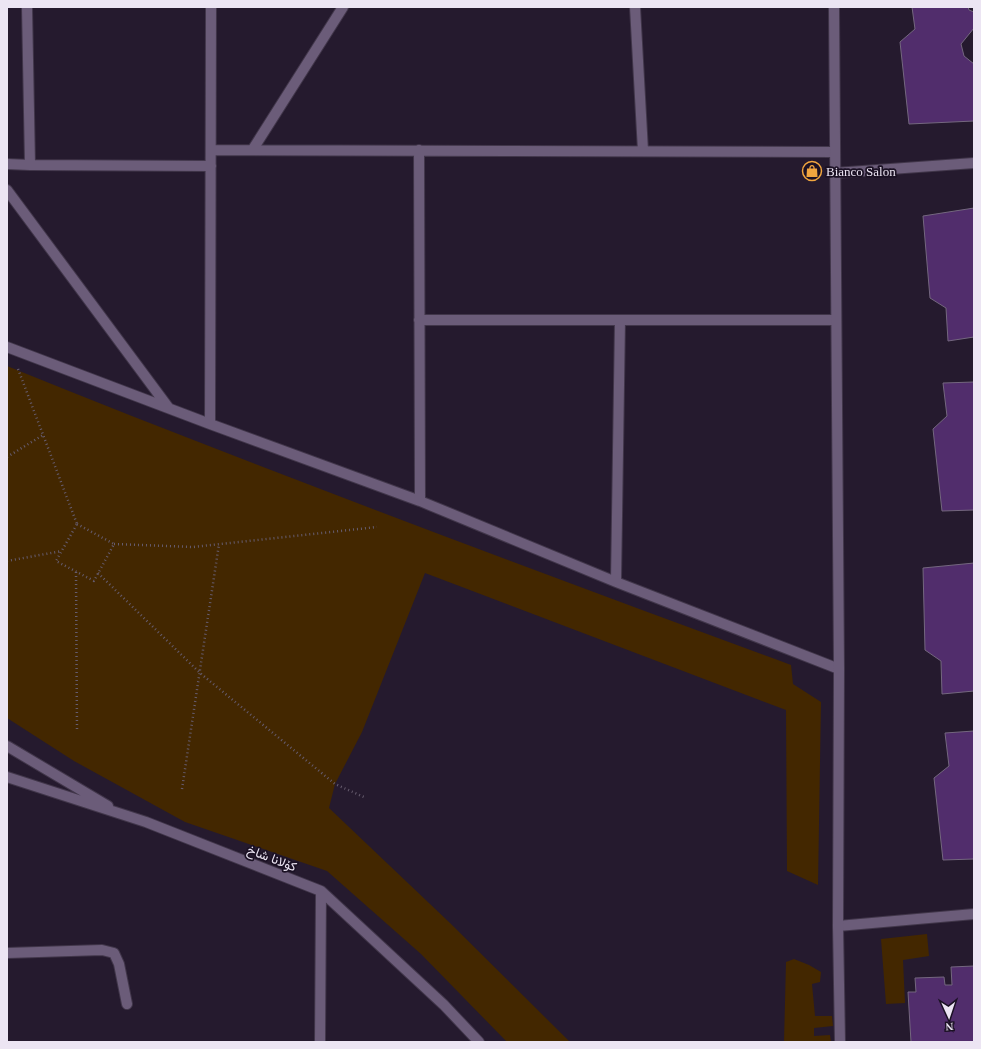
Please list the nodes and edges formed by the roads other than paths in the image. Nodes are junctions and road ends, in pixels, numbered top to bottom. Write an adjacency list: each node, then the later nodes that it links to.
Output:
1 (27, 7): 13 (street)
2 (211, 7): 7 (street)
3 (344, 7): 6 (street)
4 (635, 7): 9 (street)
5 (834, 7): 10 (street)
6 (253, 149): 7 (street); 8 (street)
7 (211, 150): 14 (street)
8 (419, 150): 9 (street); 17 (street)
9 (643, 151): 10 (street)
10 (835, 152): 15 (street)
11 (974, 163): 15 (street)
12 (7, 164): 13 (street)
13 (30, 165): 14 (street)
14 (211, 166): 22 (street)
15 (835, 173): 19 (street)
16 (7, 190): 21 (street)
17 (419, 320): 18 (street); 23 (street)
18 (620, 320): 19 (street); 24 (street)
19 (836, 320): 25 (street)
20 (8, 347): 21 (street)
21 (168, 407): 22 (street)
22 (210, 424): 23 (street)
23 (420, 501): 24 (street)
24 (616, 582): 25 (street)
25 (839, 669): 31 (street)
26 (7, 746): 28 (street)
27 (7, 777): 28 (street, کۆلانا شاخ)
28 (123, 815): 29 (street, کۆلانا شاخ)
29 (321, 891): 34 (street); 35 (street, کۆلانا شاخ)
30 (974, 914): 31 (street)
31 (838, 926): 36 (street)
32 (7, 953): 33 (street)
33 (126, 1004)
34 (320, 1042)
35 (479, 1042)
36 (840, 1042)

